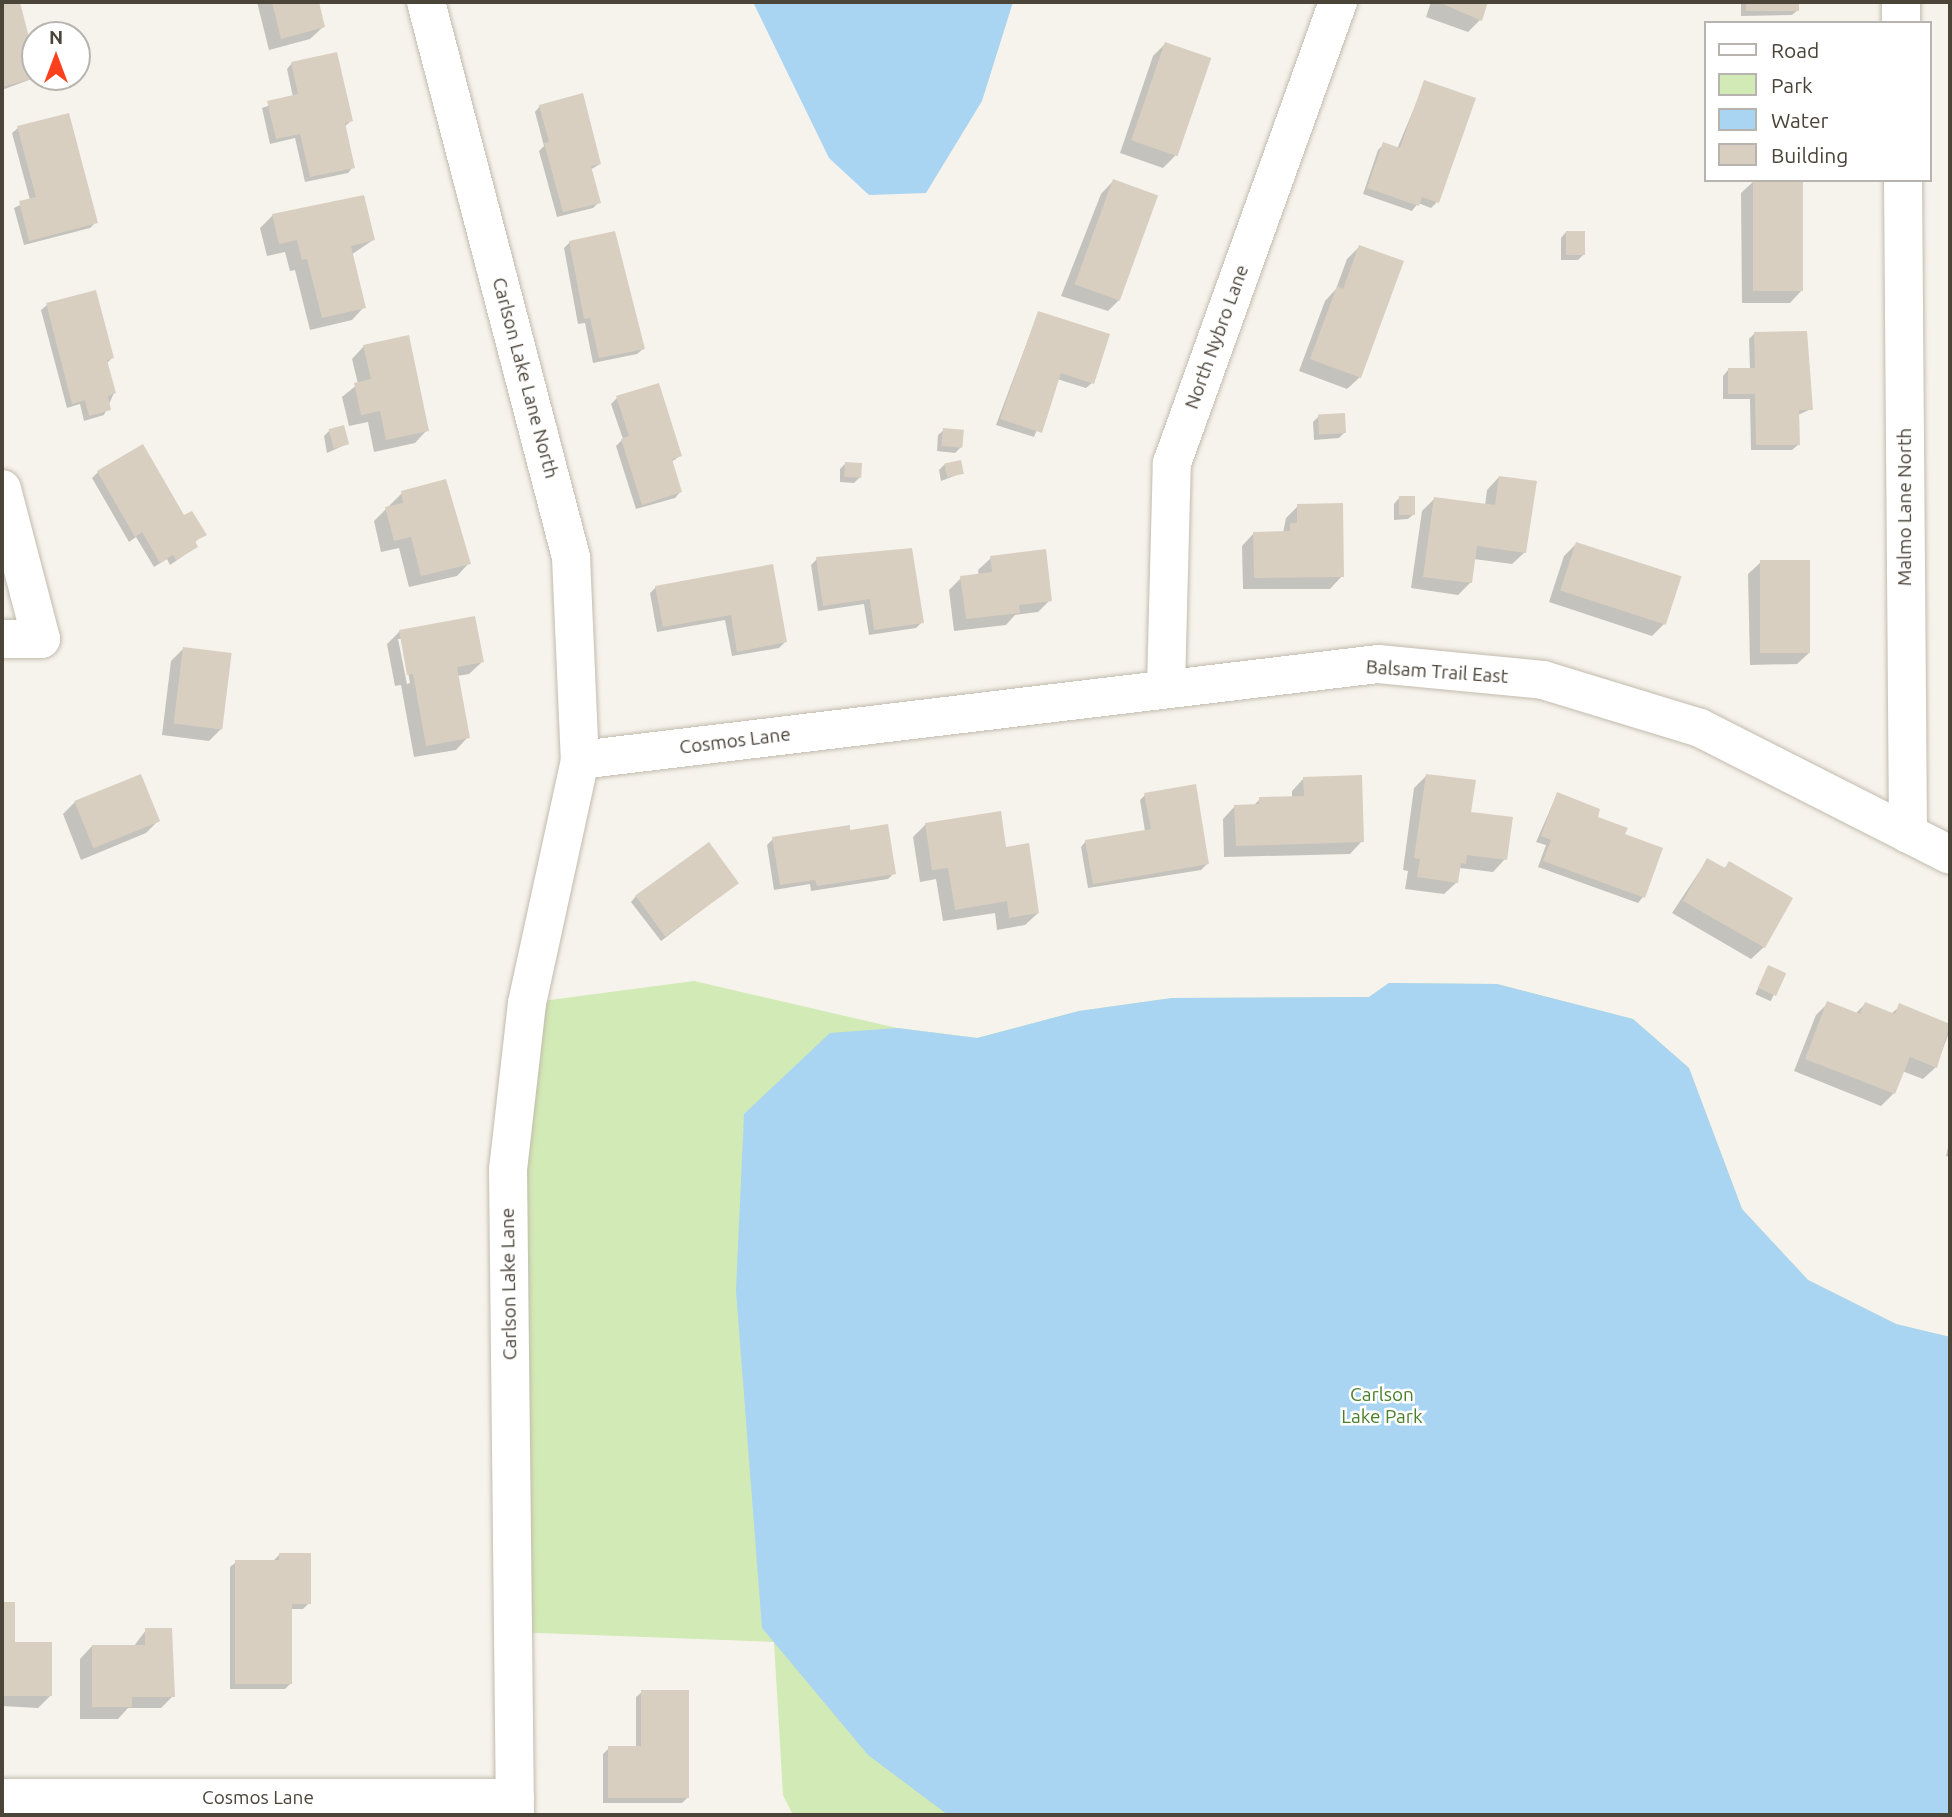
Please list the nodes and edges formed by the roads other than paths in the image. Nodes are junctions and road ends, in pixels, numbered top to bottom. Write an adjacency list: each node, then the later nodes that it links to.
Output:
1 (426, 2): 10 (street, Carlson Lake Lane North)
2 (1338, 2): 8 (street, North Nybro Lane)
3 (1901, 2): 4 (street)
4 (1901, 21)
5 (1903, 182): 11 (street, Malmo Lane North)
6 (2, 489): 7 (street)
7 (2, 639)
8 (1166, 686): 9 (street, Balsam Trail East); 11 (street, Balsam Trail East)
9 (889, 721): 10 (street, Cosmos Lane)
10 (580, 760): 14 (street, Carlson Lake Lane)
11 (1908, 834): 12 (street, Balsam Trail East)
12 (1950, 855)
13 (2, 1798): 14 (street, Cosmos Lane)
14 (515, 1807)

